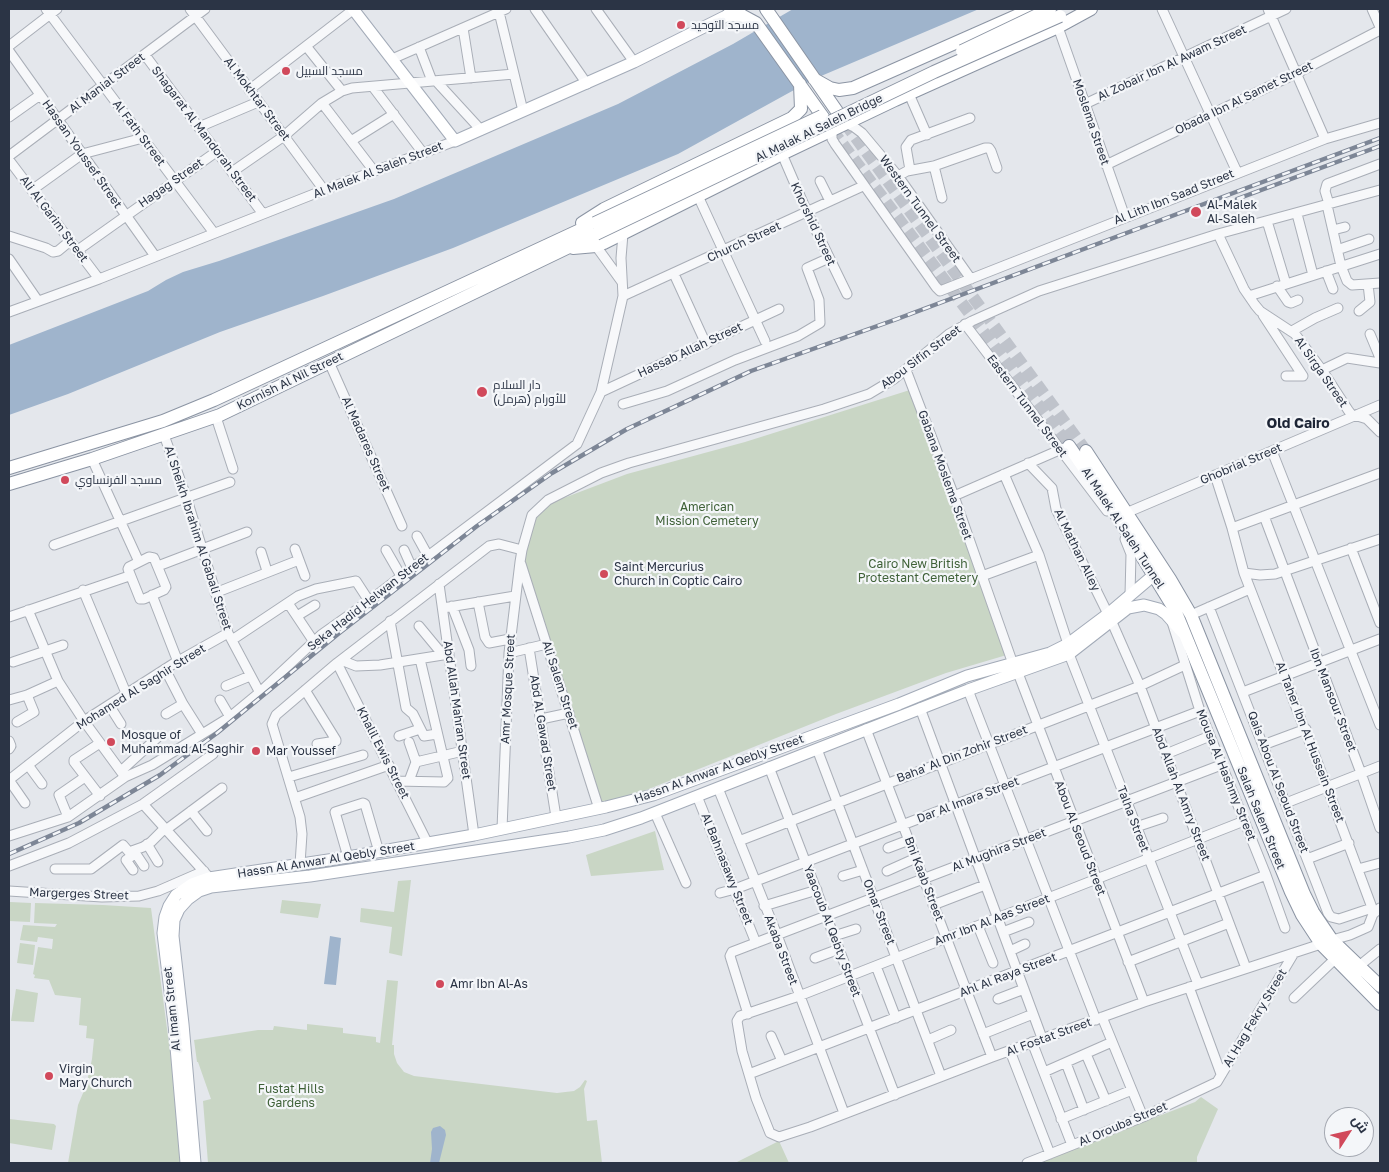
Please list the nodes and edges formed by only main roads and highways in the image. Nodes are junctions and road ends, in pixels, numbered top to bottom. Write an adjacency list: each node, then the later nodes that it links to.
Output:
1 (354, 9): 7 (main road, Al Malek Al Saleh Street)
2 (740, 9): 7 (main road, Al Malek Al Saleh Street)
3 (1032, 9): 9 (highway)
4 (1050, 9): 17 (highway, Al Malak Al Saleh Bridge, bridge)
5 (1078, 9): 17 (highway, Al Malak Al Saleh Bridge, bridge)
6 (1092, 9): 12 (highway)
7 (728, 15): 8 (highway)
8 (763, 15): 10 (highway); 11 (highway)
9 (882, 76): 11 (highway); 12 (highway)
10 (800, 84): 14 (highway); 15 (highway)
11 (829, 90): 13 (highway)
12 (895, 100): 13 (highway)
13 (845, 124): 15 (highway)
14 (770, 129): 16 (highway); 17 (highway)
15 (832, 130): 16 (highway)
16 (782, 154): 17 (highway)
17 (558, 246): 20 (highway, Kornish Al Nil Street); 21 (highway, Kornish Al Nil Street)
18 (1065, 448): 22 (highway, Al Malek Al Saleh Tunnel)
19 (1086, 451): 22 (highway, Al Malek Al Saleh Tunnel)
20 (9, 468)
21 (9, 484)
22 (1120, 518): 23 (highway, Al Malek Al Saleh Tunnel)
23 (1158, 571): 24 (highway, Al Malek Al Saleh Tunnel); 25 (main road, Hassn Al Anwar Al Qebly Street)
24 (1181, 613): 25 (main road, Hassn Al Anwar Al Qebly Street); 32 (highway, Salah Salem Street); 32 (highway, Salah Salem Street)
25 (1110, 617): 26 (main road, Hassn Al Anwar Al Qebly Street)
26 (1015, 668): 27 (main road, Hassn Al Anwar Al Qebly Street); 28 (main road, Hassn Al Anwar Al Qebly Street)
27 (594, 810): 28 (main road); 29 (main road, Hassn Al Anwar Al Qebly Street)
28 (594, 832): 30 (main road, Hassn Al Anwar Al Qebly Street)
29 (400, 849): 30 (main road); 31 (main road, Hassn Al Anwar Al Qebly Street)
30 (402, 862): 31 (main road, Hassn Al Anwar Al Qebly Street)
31 (208, 878): 35 (main road, Al Imam Street); 36 (main road, Al Imam Street)
32 (1327, 942): 33 (highway, Salah Salem Street); 34 (highway, Salah Salem Street)
33 (1380, 986)
34 (1380, 1004)
35 (186, 1163)
36 (195, 1163)

